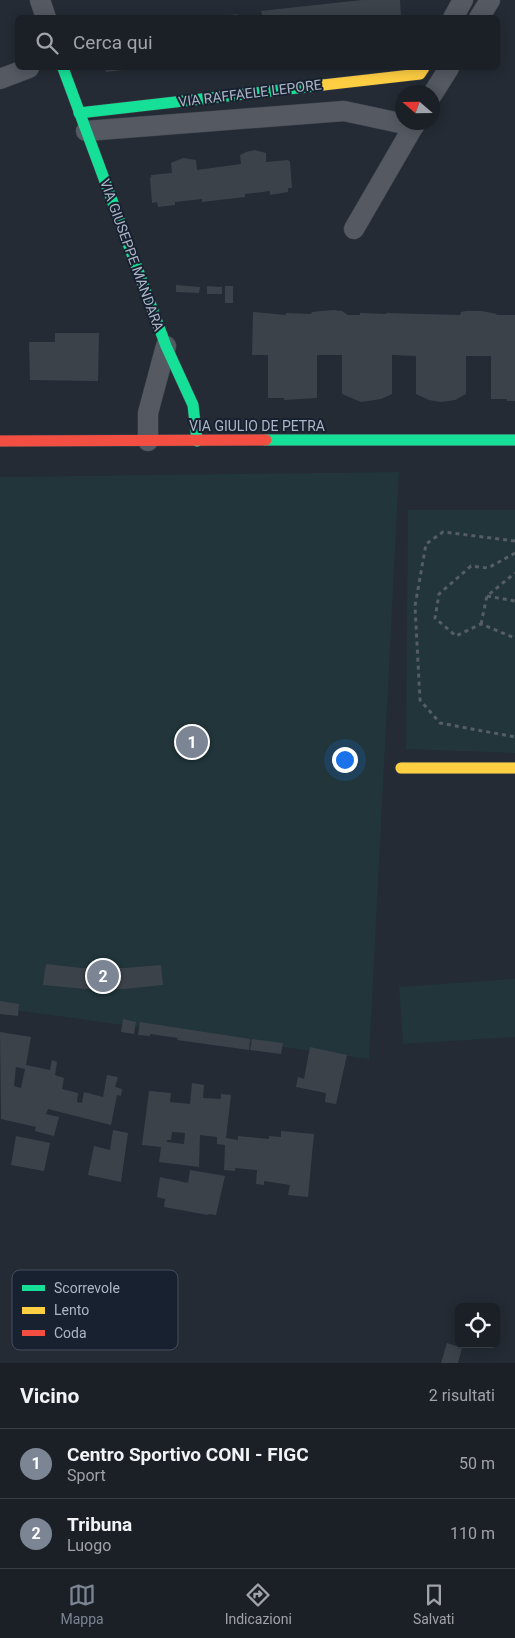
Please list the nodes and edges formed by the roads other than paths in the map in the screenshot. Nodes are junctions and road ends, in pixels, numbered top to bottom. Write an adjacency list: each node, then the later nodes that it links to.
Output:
1 (40, 0): 4 (street)
2 (463, 0): 5 (street)
3 (490, 0): 6 (street)
4 (45, 15)
5 (455, 15)
6 (481, 15)
7 (24, 70): 11 (street)
8 (64, 70): 14 (street, VIA GIUSEPPE MANDARA)
9 (448, 70): 12 (street)
10 (422, 71): 14 (street, VIA RAFFAELE LEPORE)
11 (0, 79)
12 (438, 85)
13 (395, 120): 14 (street, VIA RAFFAELE LEPORE)
14 (82, 122): 17 (street, VIA GIUSEPPE MANDARA)
15 (412, 130): 16 (street)
16 (354, 229)
17 (166, 346): 20 (street); 21 (street, VIA GIUSEPPE MANDARA)
18 (515, 440): 21 (street, VIA GIULIO DE PETRA)
19 (0, 441): 20 (street, VIA GIULIO DE PETRA)
20 (148, 441): 21 (street, VIA GIULIO DE PETRA)
21 (197, 441)
22 (401, 768): 23 (street)
23 (515, 768)

